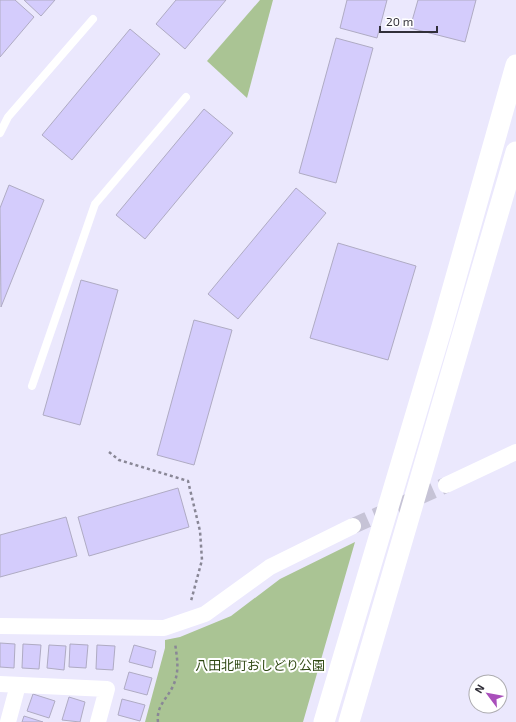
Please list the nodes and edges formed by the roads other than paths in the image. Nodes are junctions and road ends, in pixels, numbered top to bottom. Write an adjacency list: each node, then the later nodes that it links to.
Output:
1 (93, 19): 4 (lane)
2 (516, 65): 15 (street)
3 (186, 97): 6 (lane)
4 (0, 134)
5 (516, 152): 16 (street)
6 (32, 386)
7 (516, 452): 8 (street)
8 (446, 485)
9 (353, 526): 10 (street)
10 (0, 626)
11 (0, 684): 12 (street)
12 (18, 685): 13 (street); 14 (street)
13 (8, 722)
14 (98, 722)
15 (324, 722)
16 (349, 722)

